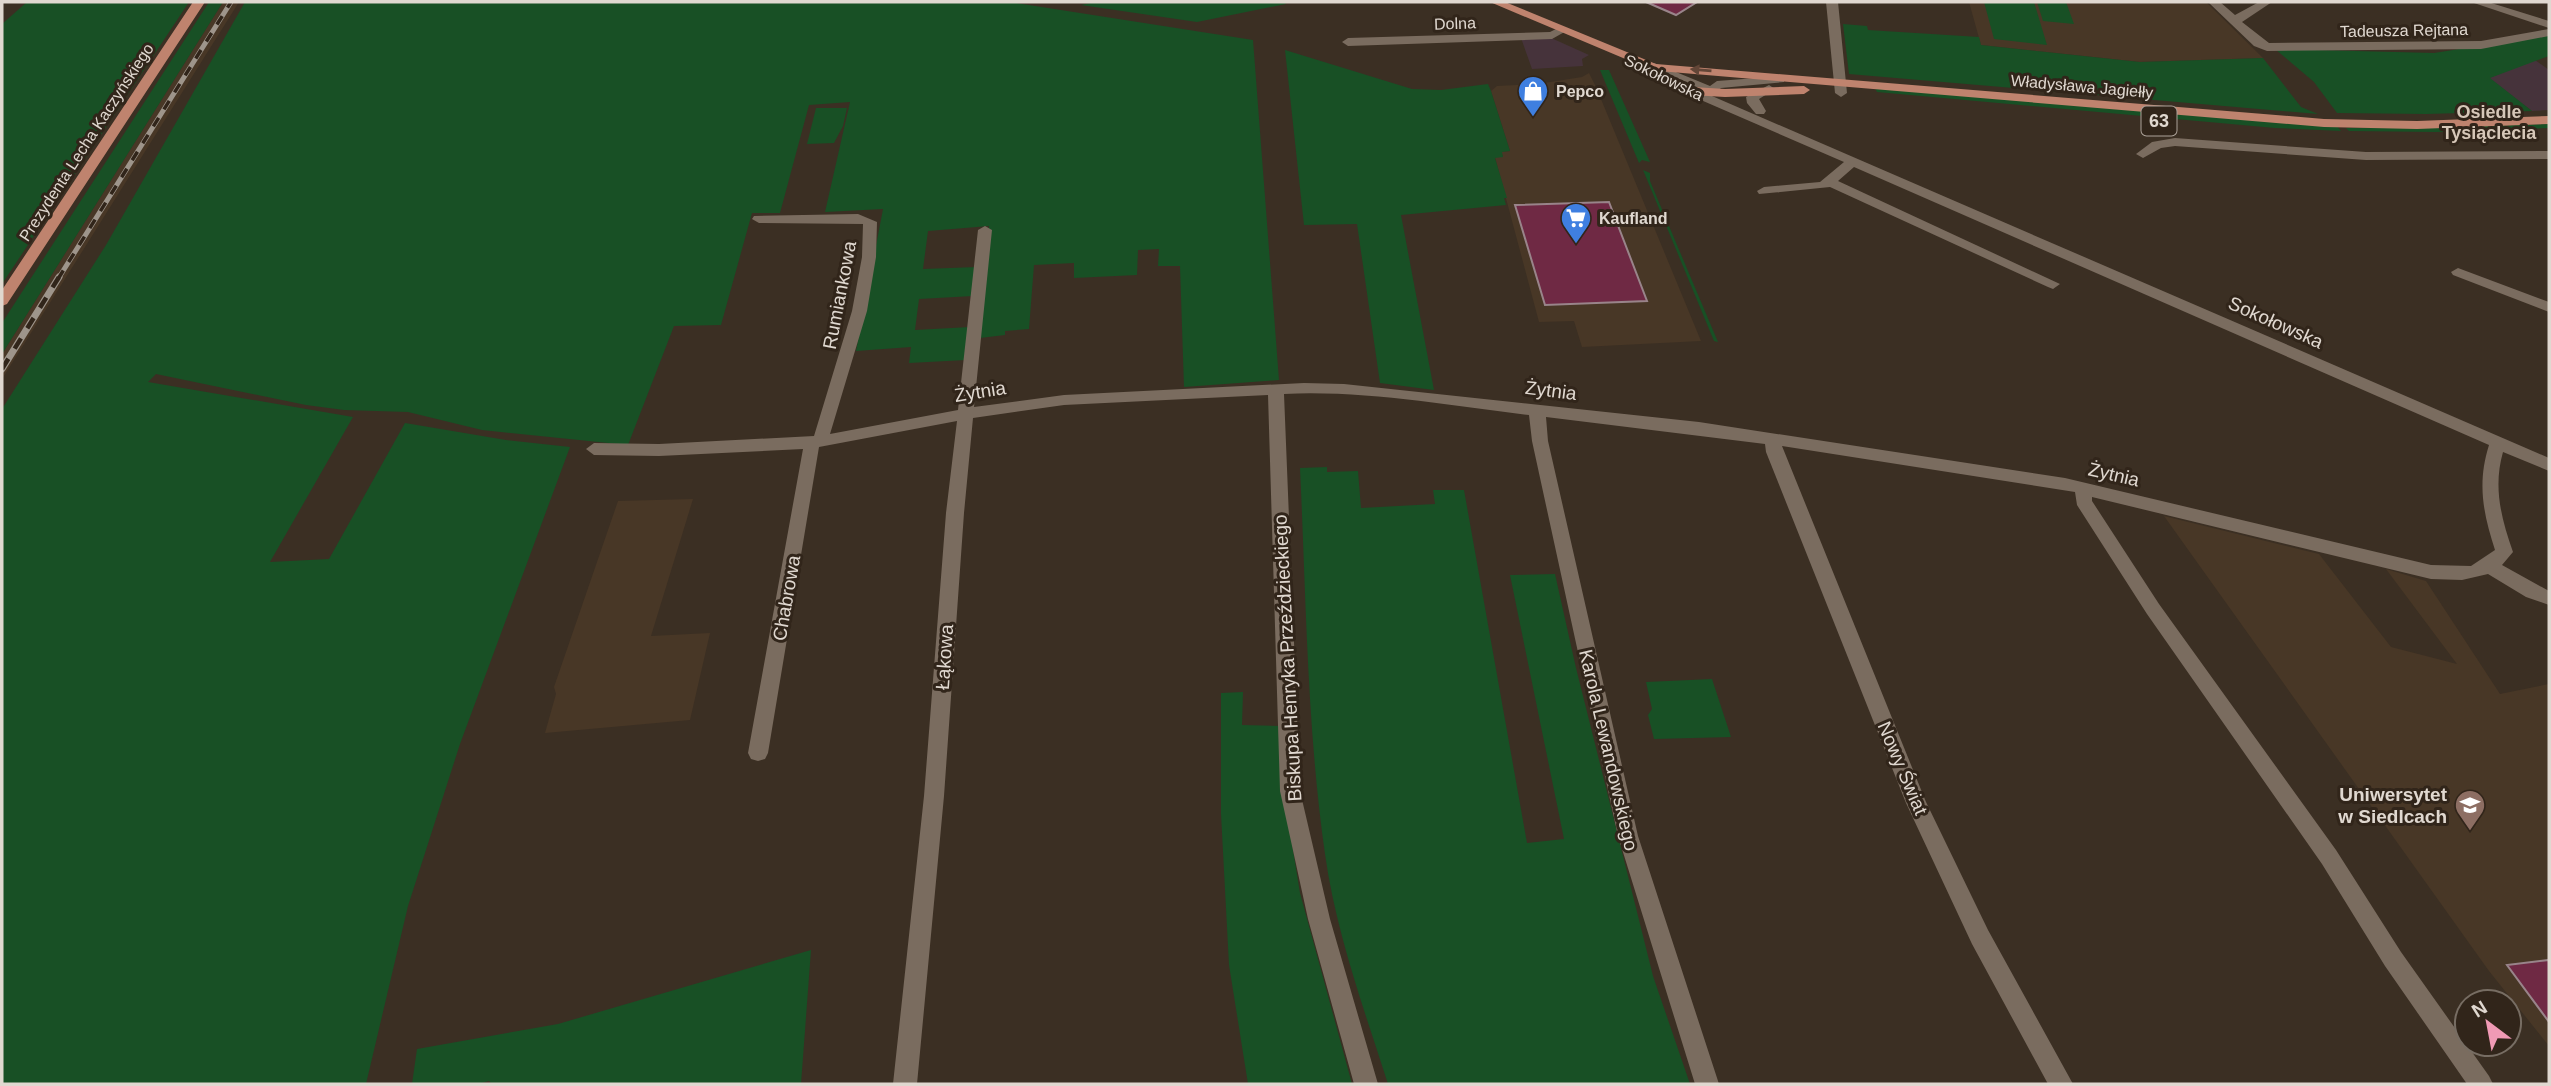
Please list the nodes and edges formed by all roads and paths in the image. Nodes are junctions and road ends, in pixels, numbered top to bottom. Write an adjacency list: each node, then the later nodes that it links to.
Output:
1 (200, 2): 32 (main road, Prezydenta Lecha Kaczyńskiego)
2 (1496, 2): 9 (main road, Sokołowska / 63)
3 (1832, 2): 15 (street)
4 (2214, 2): 7 (street)
5 (2266, 2): 7 (street)
6 (2477, 2): 8 (street)
7 (2234, 19): 10 (street, Tadeusza Rejtana)
8 (2549, 25)
9 (1562, 30): 11 (street, Dolna); 12 (main road, Sokołowska / 63)
10 (2549, 33)
11 (1348, 42)
12 (1611, 50): 13 (main road, Sokołowska / 63); 17 (main road, Sokołowska / 63)
13 (1654, 67): 14 (main road, Władysława Jagiełły / 63, one-way to 13); 18 (street, Sokołowska)
14 (1794, 78): 15 (main road, Władysława Jagiełły / 63); 18 (street)
15 (1840, 87): 16 (main road, Władysława Jagiełły / 63); 20 (main road, Władysława Jagiełły / 63); 21 (main road, Władysława Jagiełły / 63)
16 (1769, 89): 18 (main road, Władysława Jagiełły / 63); 19 (street)
17 (1691, 91): 18 (street, Sokołowska)
18 (1715, 98): 19 (street, Sokołowska); 24 (street, Sokołowska)
19 (1760, 111): 27 (street, Sokołowska)
20 (2549, 120)
21 (2549, 132)
22 (2143, 154): 23 (street)
23 (2549, 155)
24 (1851, 163): 25 (street); 27 (street, Sokołowska)
25 (1829, 182): 26 (street); 31 (street)
26 (1764, 191)
27 (1985, 218): 39 (street, Sokołowska)
28 (760, 219): 38 (street, Rumiankowa)
29 (985, 230): 36 (street, Łąkowa)
30 (2458, 272): 33 (street)
31 (2053, 284)
32 (2, 302)
33 (2549, 307)
34 (1276, 390): 35 (street, Żytnia); 36 (street, Żytnia); 47 (street, Biskupa Henryka Przeździeckiego)
35 (1537, 410): 37 (street, Żytnia); 48 (street, Karola Lewandowskiego)
36 (965, 414): 38 (street, Żytnia); 46 (street, Łąkowa)
37 (1773, 439): 42 (street, Żytnia); 49 (street, Nowy Świat)
38 (816, 442): 40 (street, Żytnia); 45 (street, Chabrowa)
39 (2498, 442): 41 (street, Sokołowska); 43 (street)
40 (594, 449)
41 (2549, 465)
42 (2084, 488): 43 (street, Żytnia); 50 (street)
43 (2491, 567): 44 (street)
44 (2549, 598)
45 (758, 753)
46 (905, 1084)
47 (1366, 1084)
48 (1707, 1084)
49 (2061, 1084)
50 (2482, 1084)

